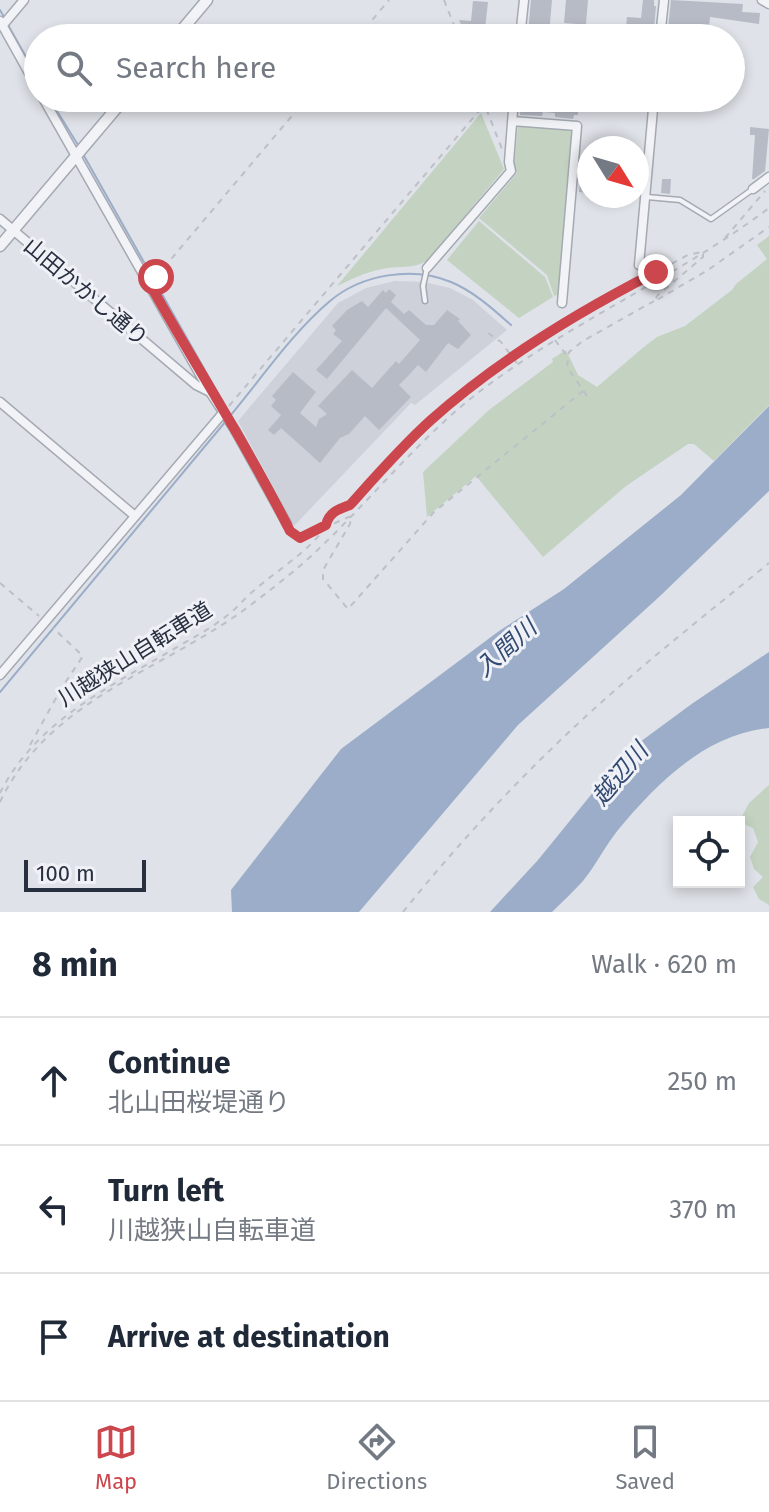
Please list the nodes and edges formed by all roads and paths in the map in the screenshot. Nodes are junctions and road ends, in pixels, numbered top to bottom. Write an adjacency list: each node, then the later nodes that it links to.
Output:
1 (24, 0): 9 (street)
2 (207, 0): 10 (street)
3 (389, 0): 11 (path)
4 (444, 0): 12 (path)
5 (524, 0): 13 (street)
6 (664, 0): 14 (street)
7 (762, 0): 8 (street)
8 (769, 4)
9 (1, 23): 15 (street)
10 (187, 24)
11 (369, 24)
12 (453, 24)
13 (521, 24)
14 (661, 24)
15 (24, 64)
16 (51, 112): 25 (street)
17 (113, 112): 25 (street)
18 (295, 112): 41 (path)
19 (478, 112): 54 (path)
20 (487, 112): 26 (path)
21 (513, 112): 23 (street)
22 (653, 112): 24 (street)
23 (512, 121): 26 (street); 44 (street)
24 (649, 147)
25 (76, 157): 35 (street); 41 (street)
26 (509, 162): 40 (street)
27 (769, 177): 29 (street)
28 (769, 186): 36 (path)
29 (753, 189): 30 (lane)
30 (649, 197)
31 (643, 208): 39 (street)
32 (769, 208): 36 (path)
33 (0, 219): 35 (street, 山田かかし通り)
34 (769, 227): 42 (path)
35 (13, 231): 37 (street); 51 (street, 山田かかし通り)
36 (724, 239): 38 (path)
37 (0, 246)
38 (703, 253): 42 (path); 46 (path); 47 (path, 川越狭山自転車道)
39 (639, 265)
40 (427, 269): 43 (lane)
41 (148, 281): 51 (street)
42 (655, 300): 48 (path)
43 (425, 301)
44 (562, 303)
45 (488, 333): 47 (path)
46 (554, 339): 48 (path); 49 (path)
47 (512, 356): 49 (path); 58 (path, 川越狭山自転車道)
48 (567, 356): 50 (path)
49 (517, 364): 56 (path)
50 (583, 391): 52 (path); 56 (path)
51 (210, 392): 54 (street)
52 (587, 396)
53 (0, 402): 55 (street)
54 (223, 413): 55 (street); 57 (street)
55 (135, 516): 61 (street)
56 (351, 516): 58 (path); 63 (path)
57 (287, 524): 58 (path)
58 (326, 525): 63 (path, 川越狭山自転車道)
59 (769, 563): 66 (path)
60 (0, 583): 61 (path)
61 (47, 623): 62 (street); 63 (path)
62 (0, 675)
63 (32, 748): 64 (path, 川越狭山自転車道); 65 (path)
64 (0, 793)
65 (0, 802)
66 (403, 912)

